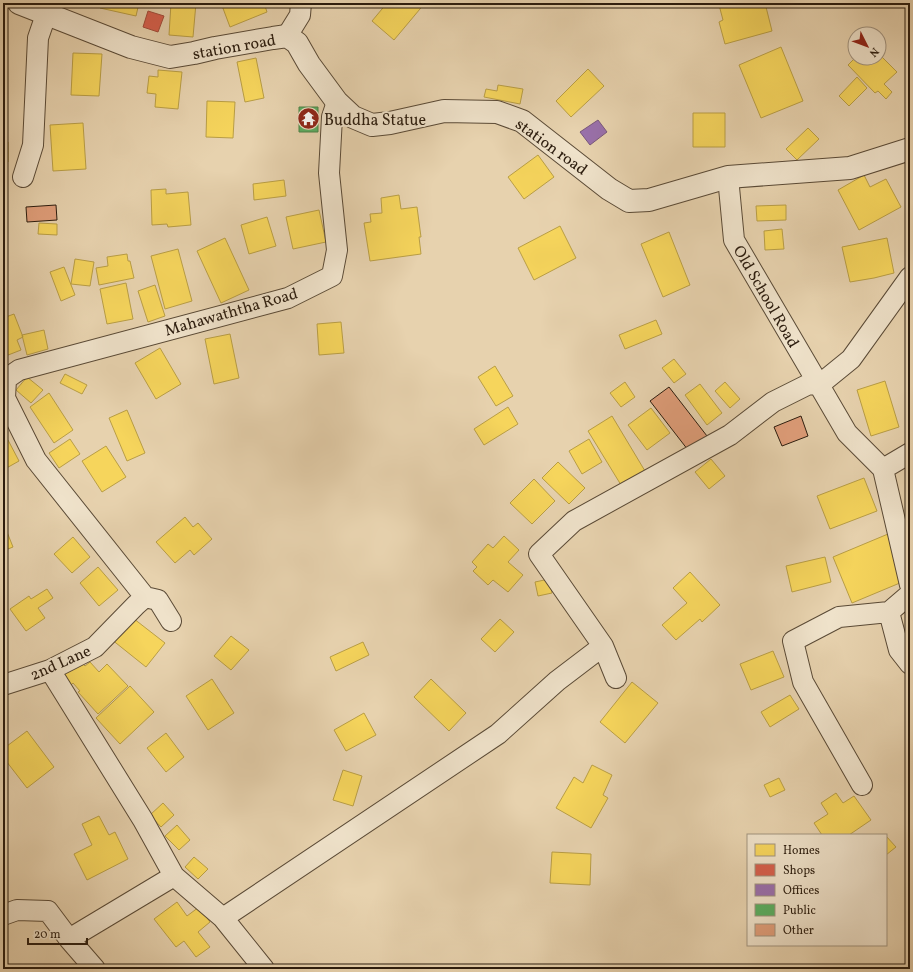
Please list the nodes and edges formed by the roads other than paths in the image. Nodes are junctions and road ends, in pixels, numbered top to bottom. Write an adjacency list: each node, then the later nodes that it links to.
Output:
1 (19, 3): 3 (street, station road)
2 (302, 3): 4 (street)
3 (48, 8): 4 (street, station road); 7 (street)
4 (287, 36): 5 (street, station road)
5 (337, 102): 8 (street, station road); 10 (street, Mahawaththa Road)
6 (910, 149): 8 (street, station road)
7 (23, 177)
8 (728, 178): 11 (street, Old School Road)
9 (910, 277): 11 (street)
10 (4, 377): 16 (street)
11 (819, 385): 13 (street, Old School Road); 19 (street)
12 (910, 453): 13 (street)
13 (883, 469): 14 (street)
14 (910, 585)
15 (910, 594): 17 (street)
16 (145, 597): 18 (street); 21 (street, 2nd Lane)
17 (889, 612): 20 (street); 24 (street)
18 (171, 621)
19 (603, 646): 22 (street); 27 (street)
20 (910, 664)
21 (50, 670): 23 (street, 2nd Lane); 25 (street)
22 (616, 678)
23 (3, 685)
24 (862, 785)
25 (174, 876): 27 (street); 28 (street)
26 (3, 915): 28 (street)
27 (223, 918): 30 (street)
28 (69, 939): 29 (street)
29 (95, 969)
30 (264, 969)

